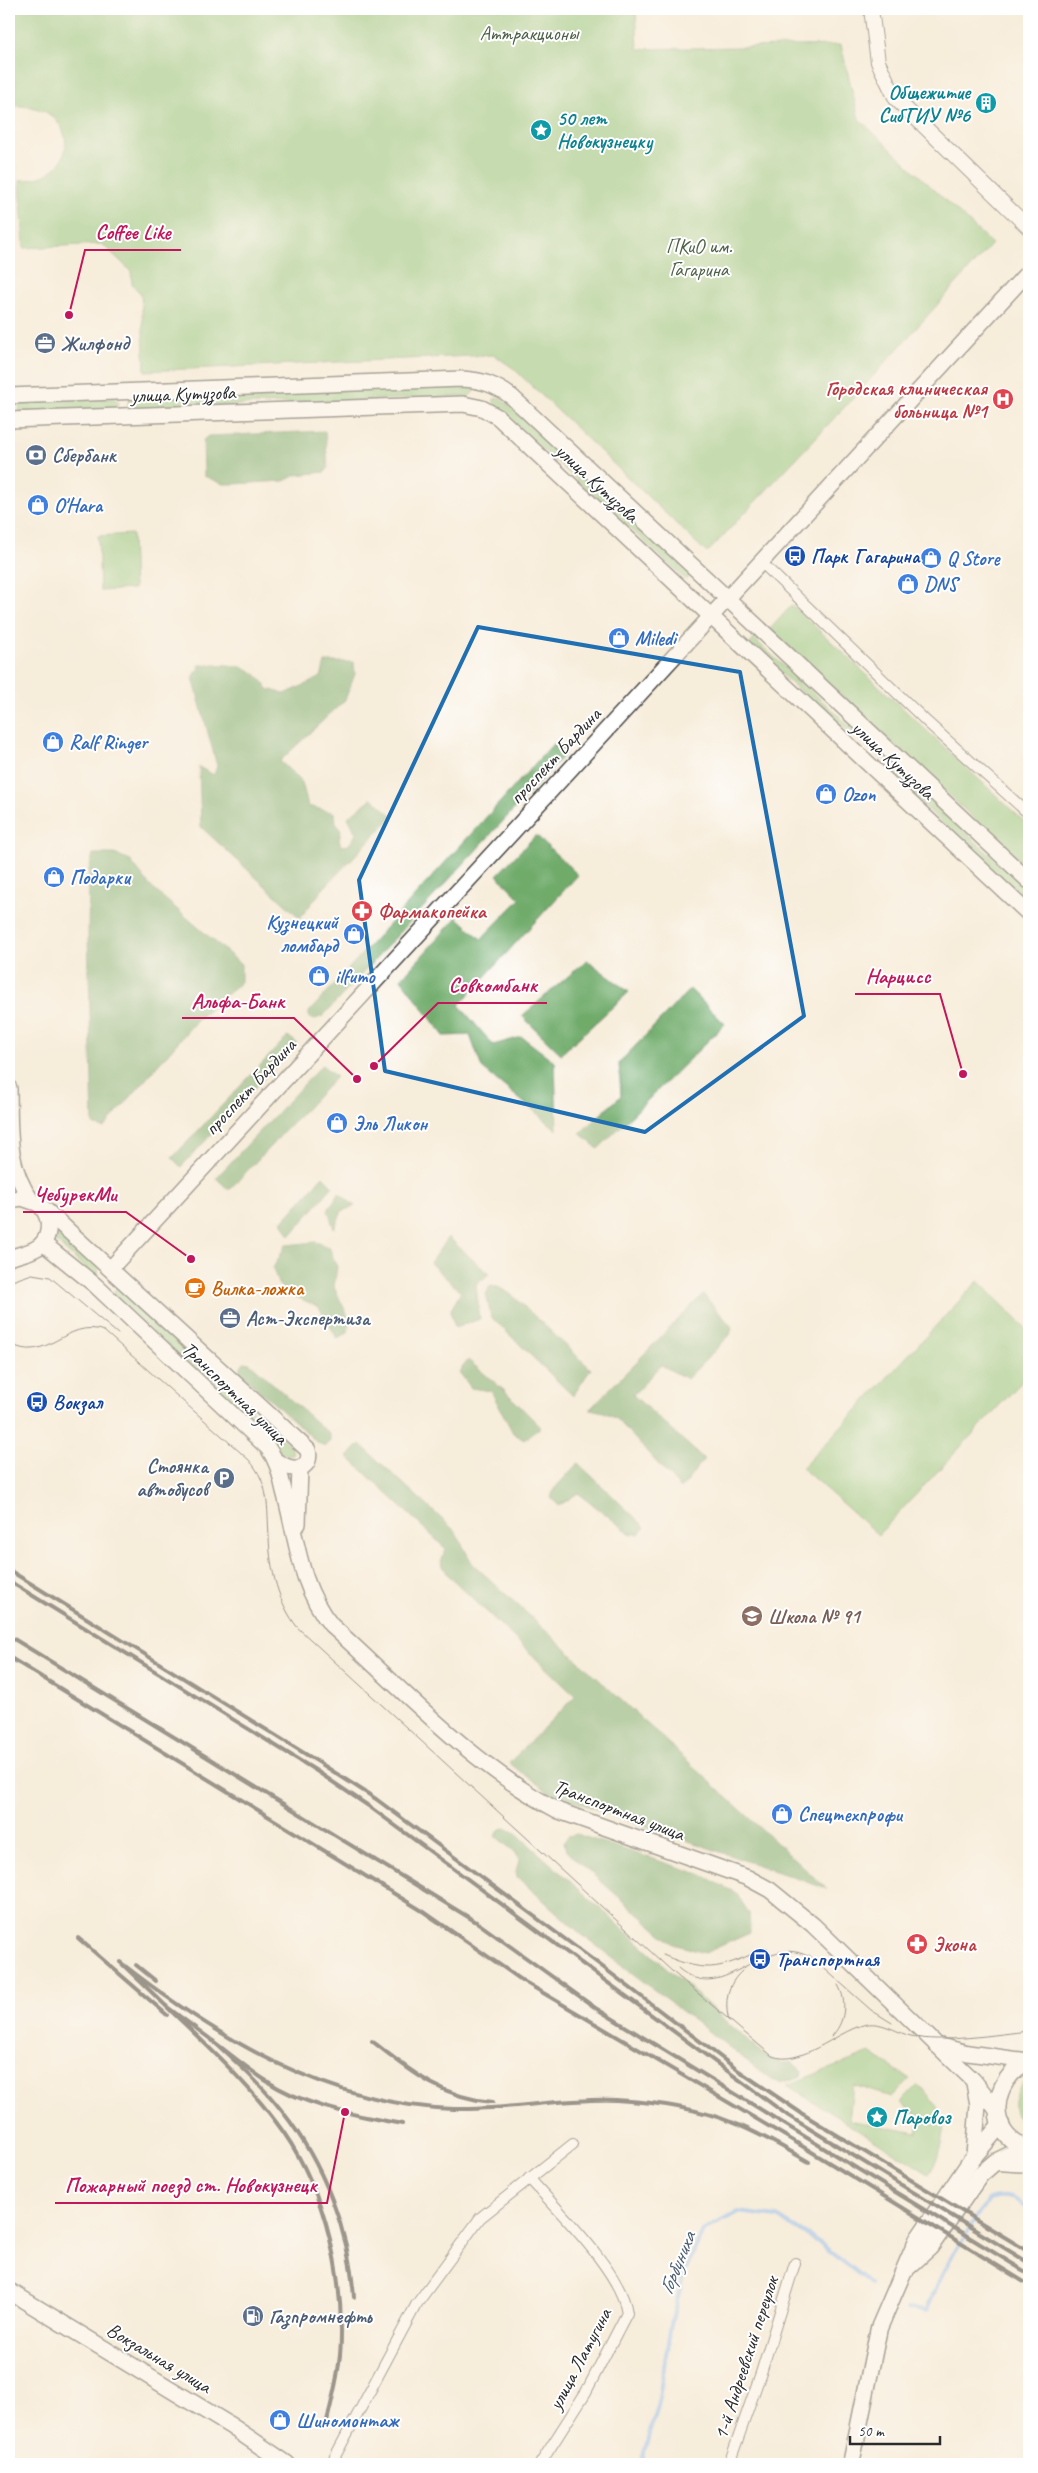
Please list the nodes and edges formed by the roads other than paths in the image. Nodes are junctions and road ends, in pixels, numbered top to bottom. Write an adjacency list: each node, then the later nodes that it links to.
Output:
1 (871, 9): 2 (street)
2 (1029, 228)
3 (1029, 272): 6 (main road, проспект Бардина)
4 (9, 396): 7 (main road, улица Кутузова)
5 (9, 420): 8 (main road, улица Кутузова)
6 (762, 562): 7 (main road, проспект Бардина); 9 (street)
7 (726, 600): 8 (main road, проспект Бардина); 10 (main road, улица Кутузова)
8 (711, 616): 11 (main road, улица Кутузова); 17 (main road, проспект Бардина)
9 (1029, 814)
10 (1029, 881)
11 (1029, 914)
12 (9, 1088): 14 (main road)
13 (9, 1200): 14 (main road)
14 (35, 1202): 15 (main road); 17 (main road, Транспортная улица)
15 (43, 1243): 16 (main road); 18 (main road, Транспортная улица)
16 (9, 1258)
17 (111, 1268): 18 (main road, проспект Бардина); 20 (main road, Транспортная улица)
18 (95, 1285): 19 (main road, Транспортная улица)
19 (278, 1462): 20 (main road); 21 (main road, Транспортная улица)
20 (300, 1468): 21 (main road, Транспортная улица)
21 (299, 1558): 22 (main road, Транспортная улица)
22 (935, 2044): 23 (main road); 24 (main road, Транспортная улица)
23 (1029, 2061): 25 (main road)
24 (974, 2081): 25 (main road, Транспортная улица); 28 (main road)
25 (999, 2117): 27 (main road); 28 (main road)
26 (573, 2144): 31 (street)
27 (1027, 2149): 29 (main road)
28 (974, 2156): 33 (main road)
29 (995, 2162): 30 (main road); 33 (main road)
30 (1029, 2164)
31 (529, 2178): 36 (street); 37 (street, улица Латугина)
32 (796, 2263): 38 (street, 1-й Андреевский переулок)
33 (904, 2271): 39 (main road)
34 (9, 2291): 35 (main road, Вокзальная улица)
35 (287, 2464)
36 (331, 2464)
37 (540, 2464)
38 (729, 2464)
39 (851, 2464)

